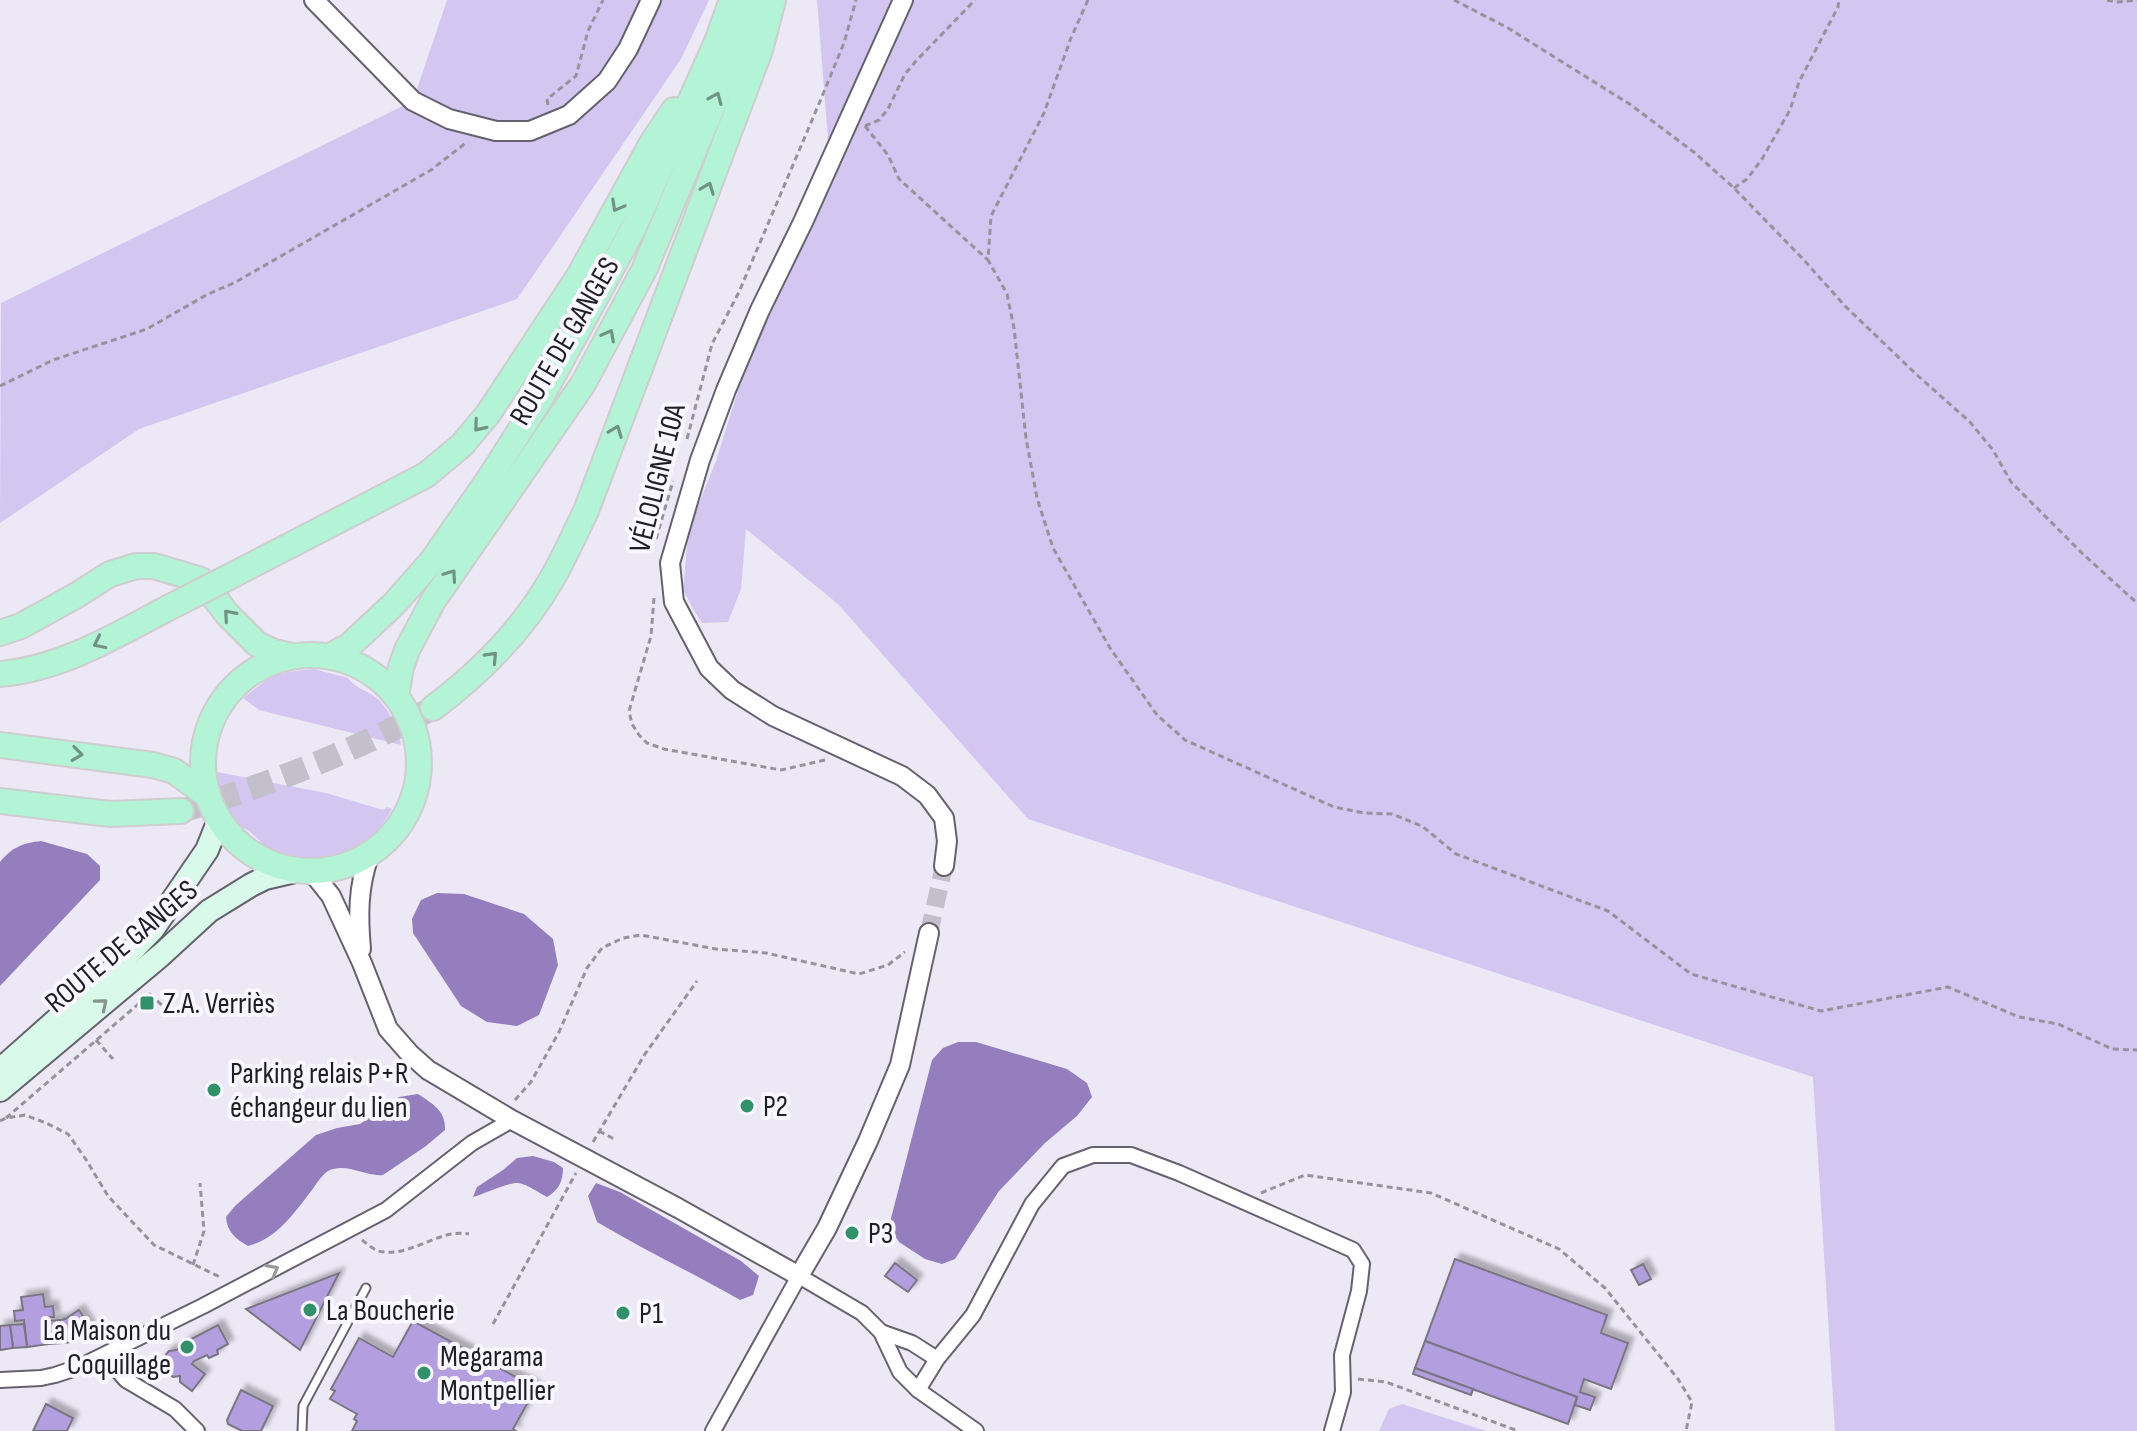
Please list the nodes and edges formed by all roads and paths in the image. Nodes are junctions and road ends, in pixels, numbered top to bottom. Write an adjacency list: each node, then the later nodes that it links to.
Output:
1 (314, 0): 19 (street)
2 (603, 0): 17 (path)
3 (651, 0): 17 (street)
4 (732, 0): 15 (main road, ROUTE DE GANGES)
5 (757, 0): 32 (main road, ROUTE DE GANGES, one-way to 5)
6 (773, 0): 33 (main road, one-way to 6)
7 (856, 0): 23 (path, VÉLOLIGNE 10A)
8 (903, 0): 16 (street)
9 (975, 0): 18 (path)
10 (1088, 0): 21 (path)
11 (1454, 0): 20 (path)
12 (1839, 0): 20 (path)
13 (2107, 0): 14 (path)
14 (2137, 0)
15 (716, 44): 30 (main road, ROUTE DE GANGES); 31 (main road, one-way to 31, bridge)
16 (854, 111): 18 (path); 41 (street)
17 (552, 122): 19 (street)
18 (865, 126): 21 (path)
19 (487, 128): 22 (path)
20 (1734, 188): 27 (path)
21 (988, 260): 48 (path)
22 (0, 386)
23 (683, 450)
24 (674, 478): 25 (path, VÉLOLIGNE 10A)
25 (654, 547)
26 (654, 588): 35 (path, VÉLOLIGNE 10A)
27 (2137, 603)
28 (0, 633): 29 (main road, one-way to 28)
29 (292, 656): 30 (main road); 36 (main road)
30 (330, 656): 32 (main road)
31 (0, 674)
32 (396, 696): 40 (main road)
33 (433, 708)
34 (0, 745): 36 (main road, one-way to 36)
35 (827, 759)
36 (207, 795): 39 (main road)
37 (0, 801): 38 (main road)
38 (181, 811)
39 (219, 820): 42 (main road); 50 (main road, ROUTE DE GANGES)
40 (369, 856): 42 (main road); 45 (street)
41 (944, 866)
42 (303, 872): 45 (street); 51 (main road, ROUTE DE GANGES, one-way to 42)
43 (929, 933): 62 (street)
44 (906, 951): 52 (path)
45 (362, 963): 52 (street)
46 (168, 1011): 47 (path)
47 (96, 1040): 49 (path); 53 (path)
48 (2137, 1050)
49 (113, 1059)
50 (0, 1070)
51 (0, 1090)
52 (507, 1117): 59 (street); 62 (street)
53 (6, 1118): 54 (path); 61 (path)
54 (0, 1121)
55 (599, 1131): 56 (path)
56 (616, 1140)
57 (200, 1183): 61 (path)
58 (1243, 1201): 67 (street); 68 (street); 77 (path)
59 (350, 1229): 60 (path); 66 (street, one-way to 59)
60 (469, 1234)
61 (193, 1265): 63 (path)
62 (799, 1276): 65 (street); 73 (street)
63 (231, 1280)
64 (366, 1288): 72 (lane)
65 (881, 1332): 67 (street); 70 (street)
66 (108, 1353): 69 (street); 71 (street)
67 (937, 1359): 70 (street)
68 (1342, 1377): 75 (street); 76 (path)
69 (0, 1380)
70 (918, 1390): 74 (street)
71 (197, 1431)
72 (302, 1431)
73 (713, 1431)
74 (976, 1431)
75 (1332, 1431)
76 (1518, 1431)
77 (1686, 1431)

